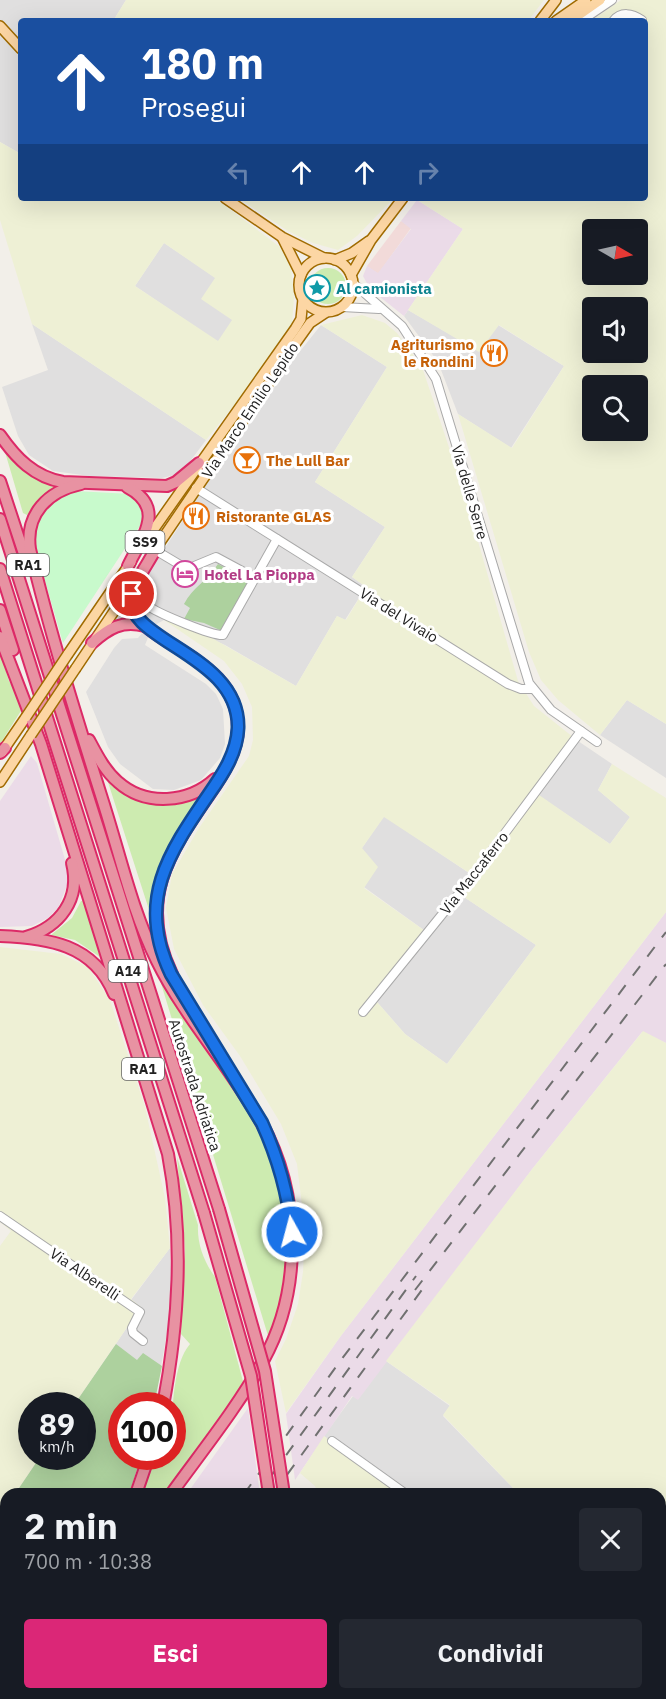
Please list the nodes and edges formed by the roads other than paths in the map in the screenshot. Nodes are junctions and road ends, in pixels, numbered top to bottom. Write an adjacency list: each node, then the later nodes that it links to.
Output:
1 (555, 0): 5 (main road)
2 (586, 0): 6 (main road)
3 (600, 0): 7 (main road)
4 (612, 0): 8 (street)
5 (542, 18)
6 (560, 18)
7 (574, 18)
8 (585, 18)
9 (617, 18): 10 (street)
10 (637, 18)
11 (0, 26): 12 (main road)
12 (18, 47)
13 (229, 201): 15 (main road)
14 (402, 201): 16 (main road)
15 (282, 237): 17 (main road); 19 (main road)
16 (371, 240): 18 (main road); 20 (main road)
17 (324, 258): 18 (main road); 19 (main road)
18 (335, 260): 20 (main road)
19 (302, 274): 21 (main road, SS9)
20 (352, 279): 22 (main road); 23 (street, Via delle Serre)
21 (303, 298): 24 (main road); 26 (main road, Via Marco Emilio Lepido / SS9)
22 (342, 307): 23 (street); 24 (main road, SS9)
23 (381, 309): 43 (street, Via delle Serre)
24 (326, 312): 30 (main road, Via Marco Emilio Lepido / SS9)
25 (0, 435): 28 (highway)
26 (199, 463): 29 (highway); 34 (main road, Via Marco Emilio Lepido / SS9)
27 (0, 481): 42 (highway, RA1)
28 (81, 484): 29 (highway); 42 (highway)
29 (124, 486): 34 (highway)
30 (196, 488): 32 (street, Via del Vivaio); 33 (main road, Via Marco Emilio Lepido / SS9)
31 (0, 519): 65 (highway, Autostrada Adriatica / A14, bridge)
32 (277, 539): 36 (street); 43 (street, Via del Vivaio)
33 (155, 550): 36 (street); 39 (highway); 41 (main road, Via Marco Emilio Lepido / SS9)
34 (128, 566): 48 (main road, Via Marco Emilio Lepido / SS9, bridge)
35 (0, 569): 64 (highway, Autostrada Adriatica / A14, bridge)
36 (255, 578): 37 (street)
37 (150, 607)
38 (0, 610): 45 (highway, RA1)
39 (145, 626): 41 (highway); 50 (highway)
40 (0, 637): 45 (highway)
41 (92, 643): 51 (main road, Via Marco Emilio Lepido / SS9, bridge)
42 (55, 649): 44 (highway, RA1)
43 (532, 689): 46 (street)
44 (71, 699): 50 (highway); 55 (highway, RA1)
45 (26, 700): 49 (highway, RA1)
46 (581, 731): 47 (street); 54 (street, Via Maccaferro)
47 (597, 742)
48 (2, 752)
49 (43, 752): 53 (highway); 56 (highway, RA1)
50 (224, 770): 55 (highway)
51 (0, 782)
52 (0, 936): 53 (highway)
53 (26, 937): 56 (highway)
54 (363, 1012)
55 (218, 1055): 63 (highway, RA1)
56 (141, 1061): 59 (highway, RA1)
57 (0, 1216): 58 (street, Via Alberelli)
58 (143, 1341)
59 (165, 1392)
60 (332, 1441): 66 (street)
61 (144, 1470): 62 (highway)
62 (138, 1488)
63 (175, 1488)
64 (268, 1488)
65 (283, 1488)
66 (398, 1488)

